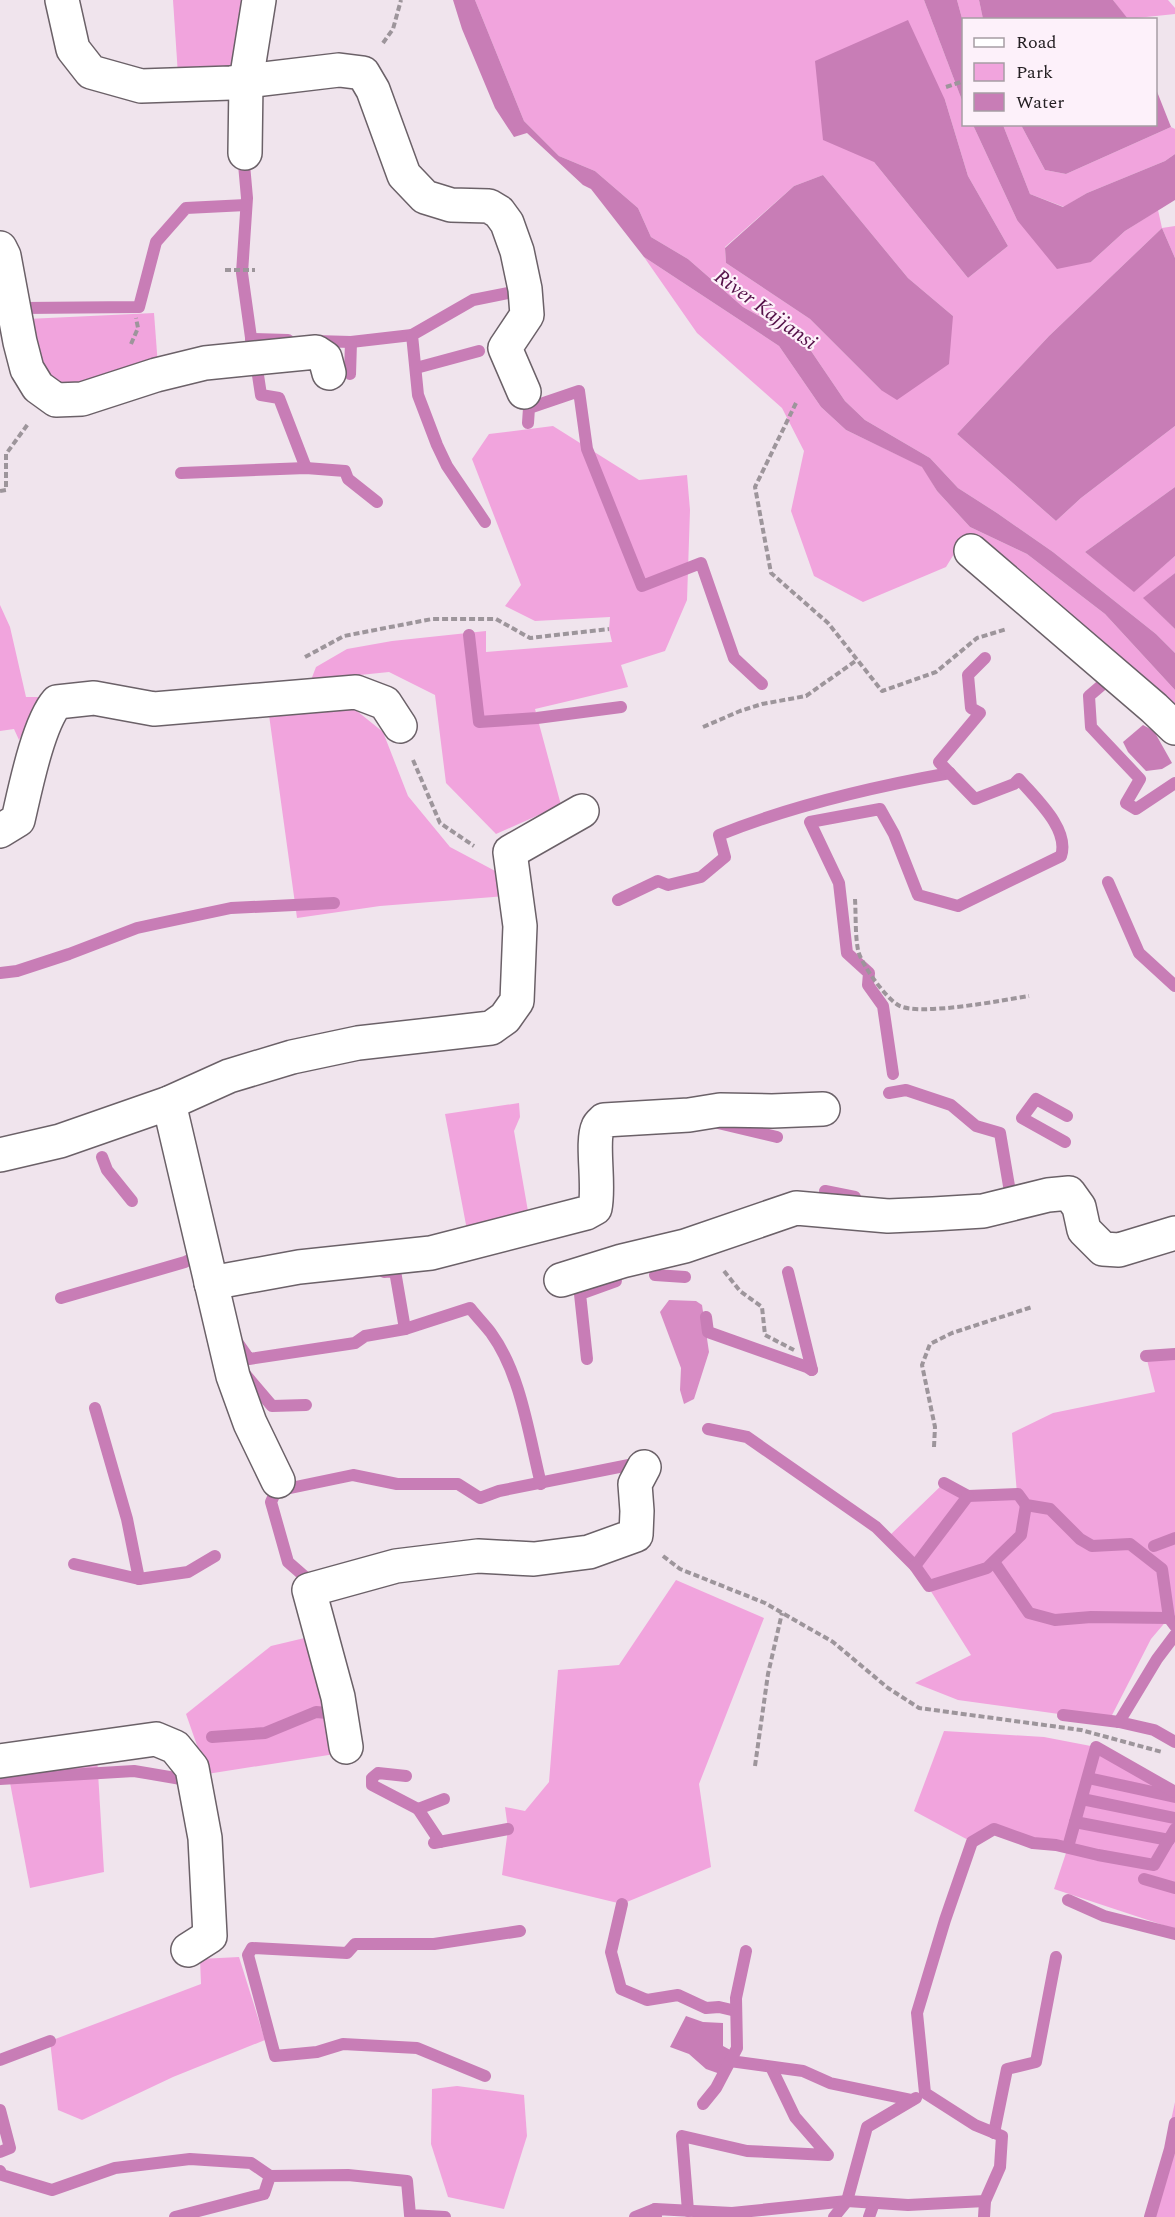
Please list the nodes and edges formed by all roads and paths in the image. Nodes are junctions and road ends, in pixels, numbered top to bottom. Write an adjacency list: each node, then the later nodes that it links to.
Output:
1 (62, 0): 5 (street)
2 (259, 0): 5 (street)
3 (401, 0): 4 (path)
4 (363, 73): 5 (street); 13 (street)
5 (246, 81): 8 (street)
6 (962, 81): 7 (path)
7 (946, 87)
8 (245, 153)
9 (0, 248): 14 (street)
10 (225, 270): 11 (path)
11 (255, 270)
12 (329, 373): 14 (street)
13 (524, 392)
14 (56, 400): 16 (path)
15 (796, 403): 20 (path)
16 (0, 491)
17 (971, 551): 18 (street)
18 (1048, 618): 20 (path); 24 (street)
19 (609, 630): 21 (path)
20 (857, 660): 23 (path)
21 (285, 698): 22 (street); 26 (street)
22 (400, 726): 27 (path)
23 (703, 727)
24 (1175, 728)
25 (582, 811): 27 (street)
26 (0, 831)
27 (510, 852): 30 (street)
28 (855, 899): 29 (path)
29 (1029, 996)
30 (169, 1103): 32 (street); 36 (street)
31 (823, 1109): 36 (street)
32 (0, 1155)
33 (1175, 1233): 35 (street)
34 (722, 1268): 38 (path)
35 (561, 1280)
36 (211, 1283): 41 (street)
37 (1032, 1307): 39 (path)
38 (794, 1350)
39 (934, 1447)
40 (644, 1467): 42 (street)
41 (278, 1481)
42 (636, 1535): 43 (path); 44 (street)
43 (782, 1613): 45 (path); 47 (path)
44 (346, 1747)
45 (1162, 1752)
46 (0, 1761): 48 (street)
47 (755, 1766)
48 (188, 1950)

